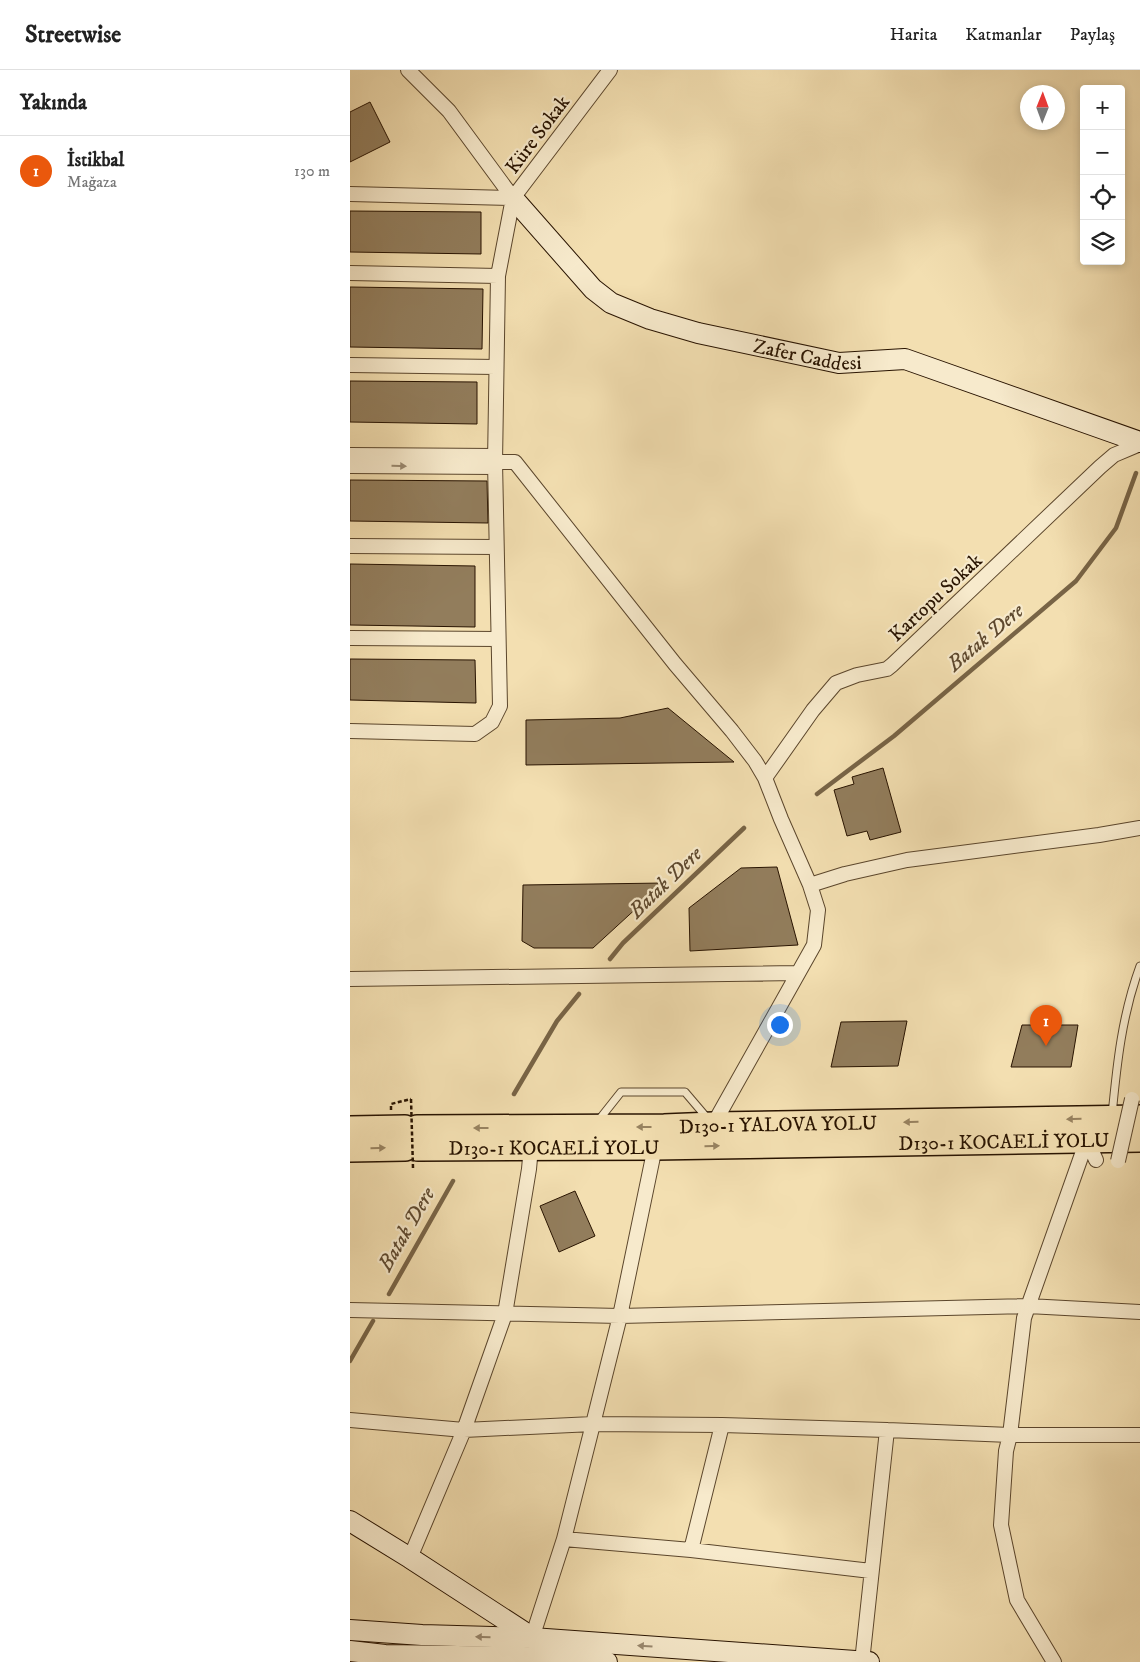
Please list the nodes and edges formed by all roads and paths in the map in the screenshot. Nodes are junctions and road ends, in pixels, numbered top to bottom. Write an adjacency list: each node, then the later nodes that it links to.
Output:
1 (408, 70): 4 (street)
2 (610, 70): 4 (street, Küre Sokak)
3 (350, 194): 4 (street)
4 (514, 198): 6 (street); 9 (street, Zafer Caddesi)
5 (350, 273): 6 (street)
6 (498, 276): 8 (street)
7 (350, 365): 8 (street)
8 (496, 367): 11 (street)
9 (1140, 443): 18 (street, Kartopu Sokak)
10 (350, 455): 11 (street)
11 (495, 462): 12 (street, one-way to 11); 14 (street); 18 (street)
12 (350, 466)
13 (350, 546): 14 (street)
14 (496, 547): 16 (street)
15 (350, 638): 16 (street)
16 (498, 639): 17 (street)
17 (350, 730)
18 (765, 778): 20 (street)
19 (1140, 828): 20 (street)
20 (810, 885): 22 (street)
21 (1140, 966): 25 (lane)
22 (798, 973): 23 (street); 26 (street)
23 (350, 979)
24 (1136, 1108): 25 (highway, D130-1 YALOVA YOLU); 35 (street, bridge)
25 (1112, 1118): 26 (highway, D130-1 YALOVA YOLU, one-way to 26)
26 (713, 1125): 27 (highway, D130-1 YALOVA YOLU, one-way to 27); 27 (lane)
27 (593, 1127): 29 (highway, D130-1 YALOVA YOLU, one-way to 29)
28 (350, 1129): 29 (highway, D130-1 YALOVA YOLU)
29 (410, 1139): 29 (path, bridge); 32 (highway, D130-1 KOCAELİ YOLU); 33 (highway, D130-1 KOCAELİ YOLU, one-way to 29)
30 (1140, 1139): 34 (highway, D130-1 KOCAELİ YOLU)
31 (655, 1147): 32 (highway, D130-1 KOCAELİ YOLU); 34 (highway, D130-1 KOCAELİ YOLU, one-way to 34); 40 (street)
32 (531, 1148): 39 (street)
33 (350, 1149)
34 (1092, 1150): 36 (street)
35 (1118, 1161)
36 (1028, 1306): 38 (street); 40 (street); 47 (street)
37 (350, 1310): 39 (street)
38 (1140, 1312)
39 (505, 1314): 40 (street); 44 (street)
40 (620, 1316): 42 (street)
41 (350, 1420): 44 (street)
42 (593, 1424): 43 (street); 44 (street); 49 (street)
43 (722, 1425): 45 (street); 50 (street)
44 (464, 1430): 51 (street)
45 (887, 1430): 47 (street); 52 (street)
46 (1140, 1435): 47 (street)
47 (1010, 1436): 62 (street)
48 (350, 1521): 51 (street)
49 (564, 1539): 50 (street); 54 (street)
50 (691, 1550): 52 (street)
51 (410, 1558): 54 (street)
52 (871, 1571): 60 (street)
53 (350, 1630): 54 (street, one-way to 53)
54 (532, 1638): 58 (street); 60 (street, one-way to 54)
55 (350, 1651): 56 (street)
56 (383, 1658): 57 (street)
57 (522, 1660): 58 (street)
58 (568, 1661): 59 (street)
59 (607, 1662)
60 (862, 1662): 61 (street)
61 (868, 1662)
62 (1054, 1662)

